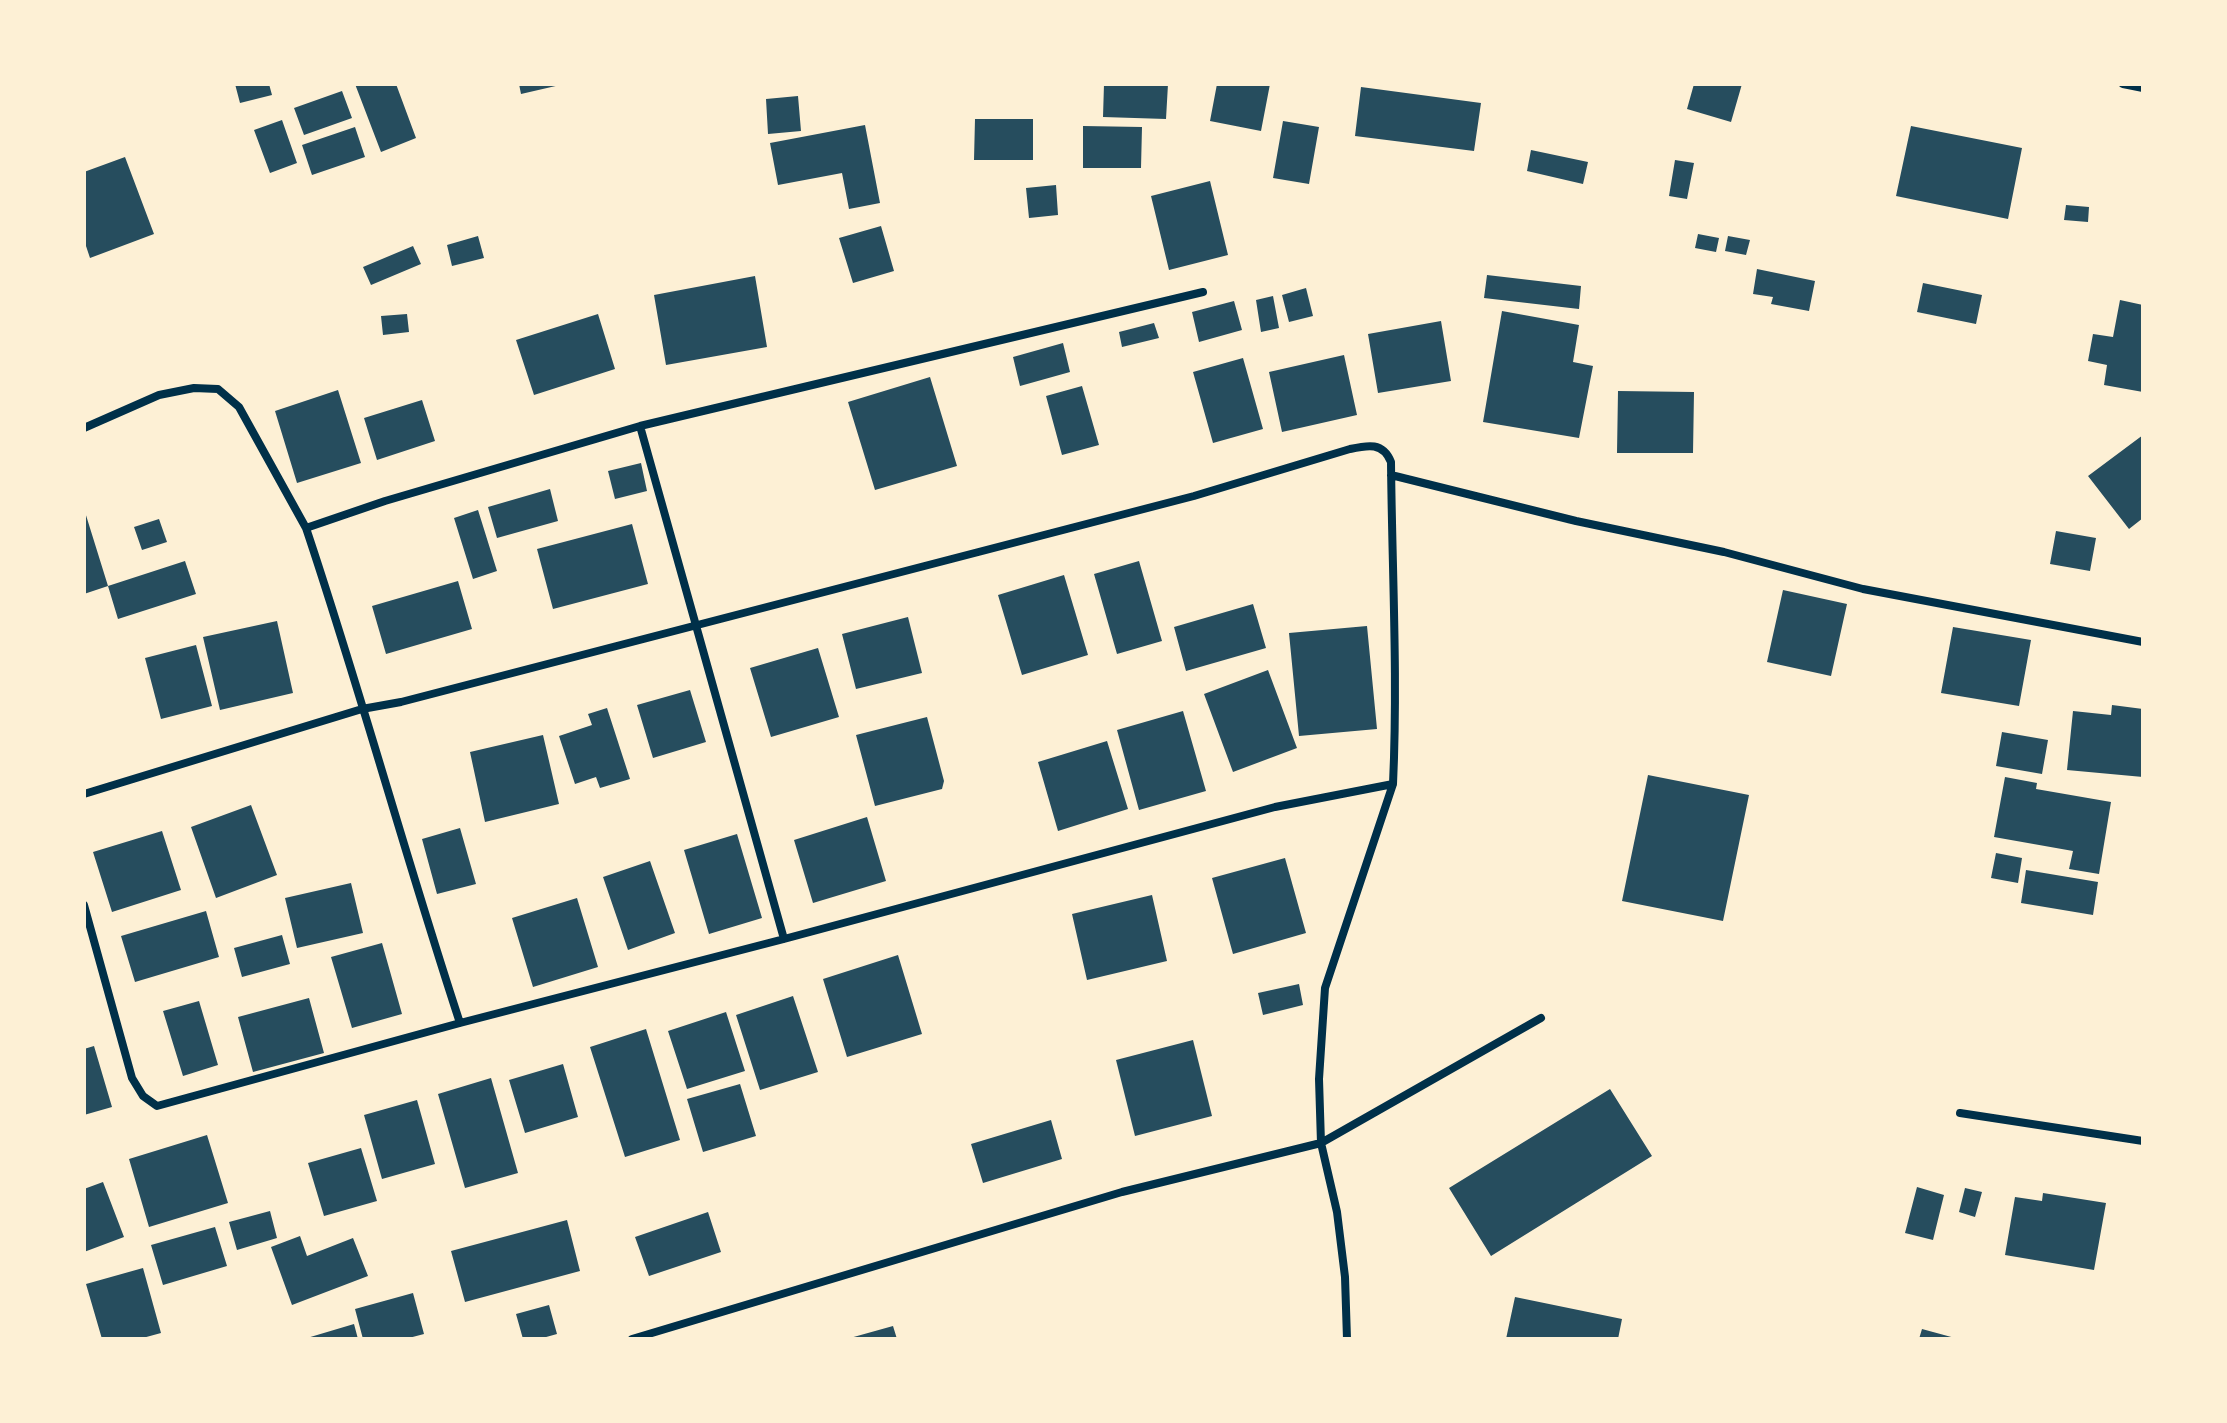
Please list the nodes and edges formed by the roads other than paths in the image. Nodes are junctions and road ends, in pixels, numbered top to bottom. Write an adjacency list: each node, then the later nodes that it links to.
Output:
1 (2123, 84): 2 (street)
2 (2143, 88)
3 (1203, 292): 4 (street)
4 (640, 426): 7 (street); 8 (street)
5 (84, 428): 7 (street)
6 (1391, 475): 8 (street); 9 (street); 11 (street)
7 (306, 528): 10 (street)
8 (697, 626): 10 (street); 14 (street)
9 (2143, 642)
10 (362, 709): 12 (street); 16 (street)
11 (1393, 784): 14 (street); 19 (street)
12 (84, 794)
13 (84, 905): 16 (street)
14 (784, 939): 16 (street)
15 (1541, 1018): 19 (street)
16 (460, 1023)
17 (1960, 1113): 18 (street)
18 (2143, 1141)
19 (1321, 1143): 20 (street); 21 (street)
20 (632, 1339)
21 (1347, 1339)

